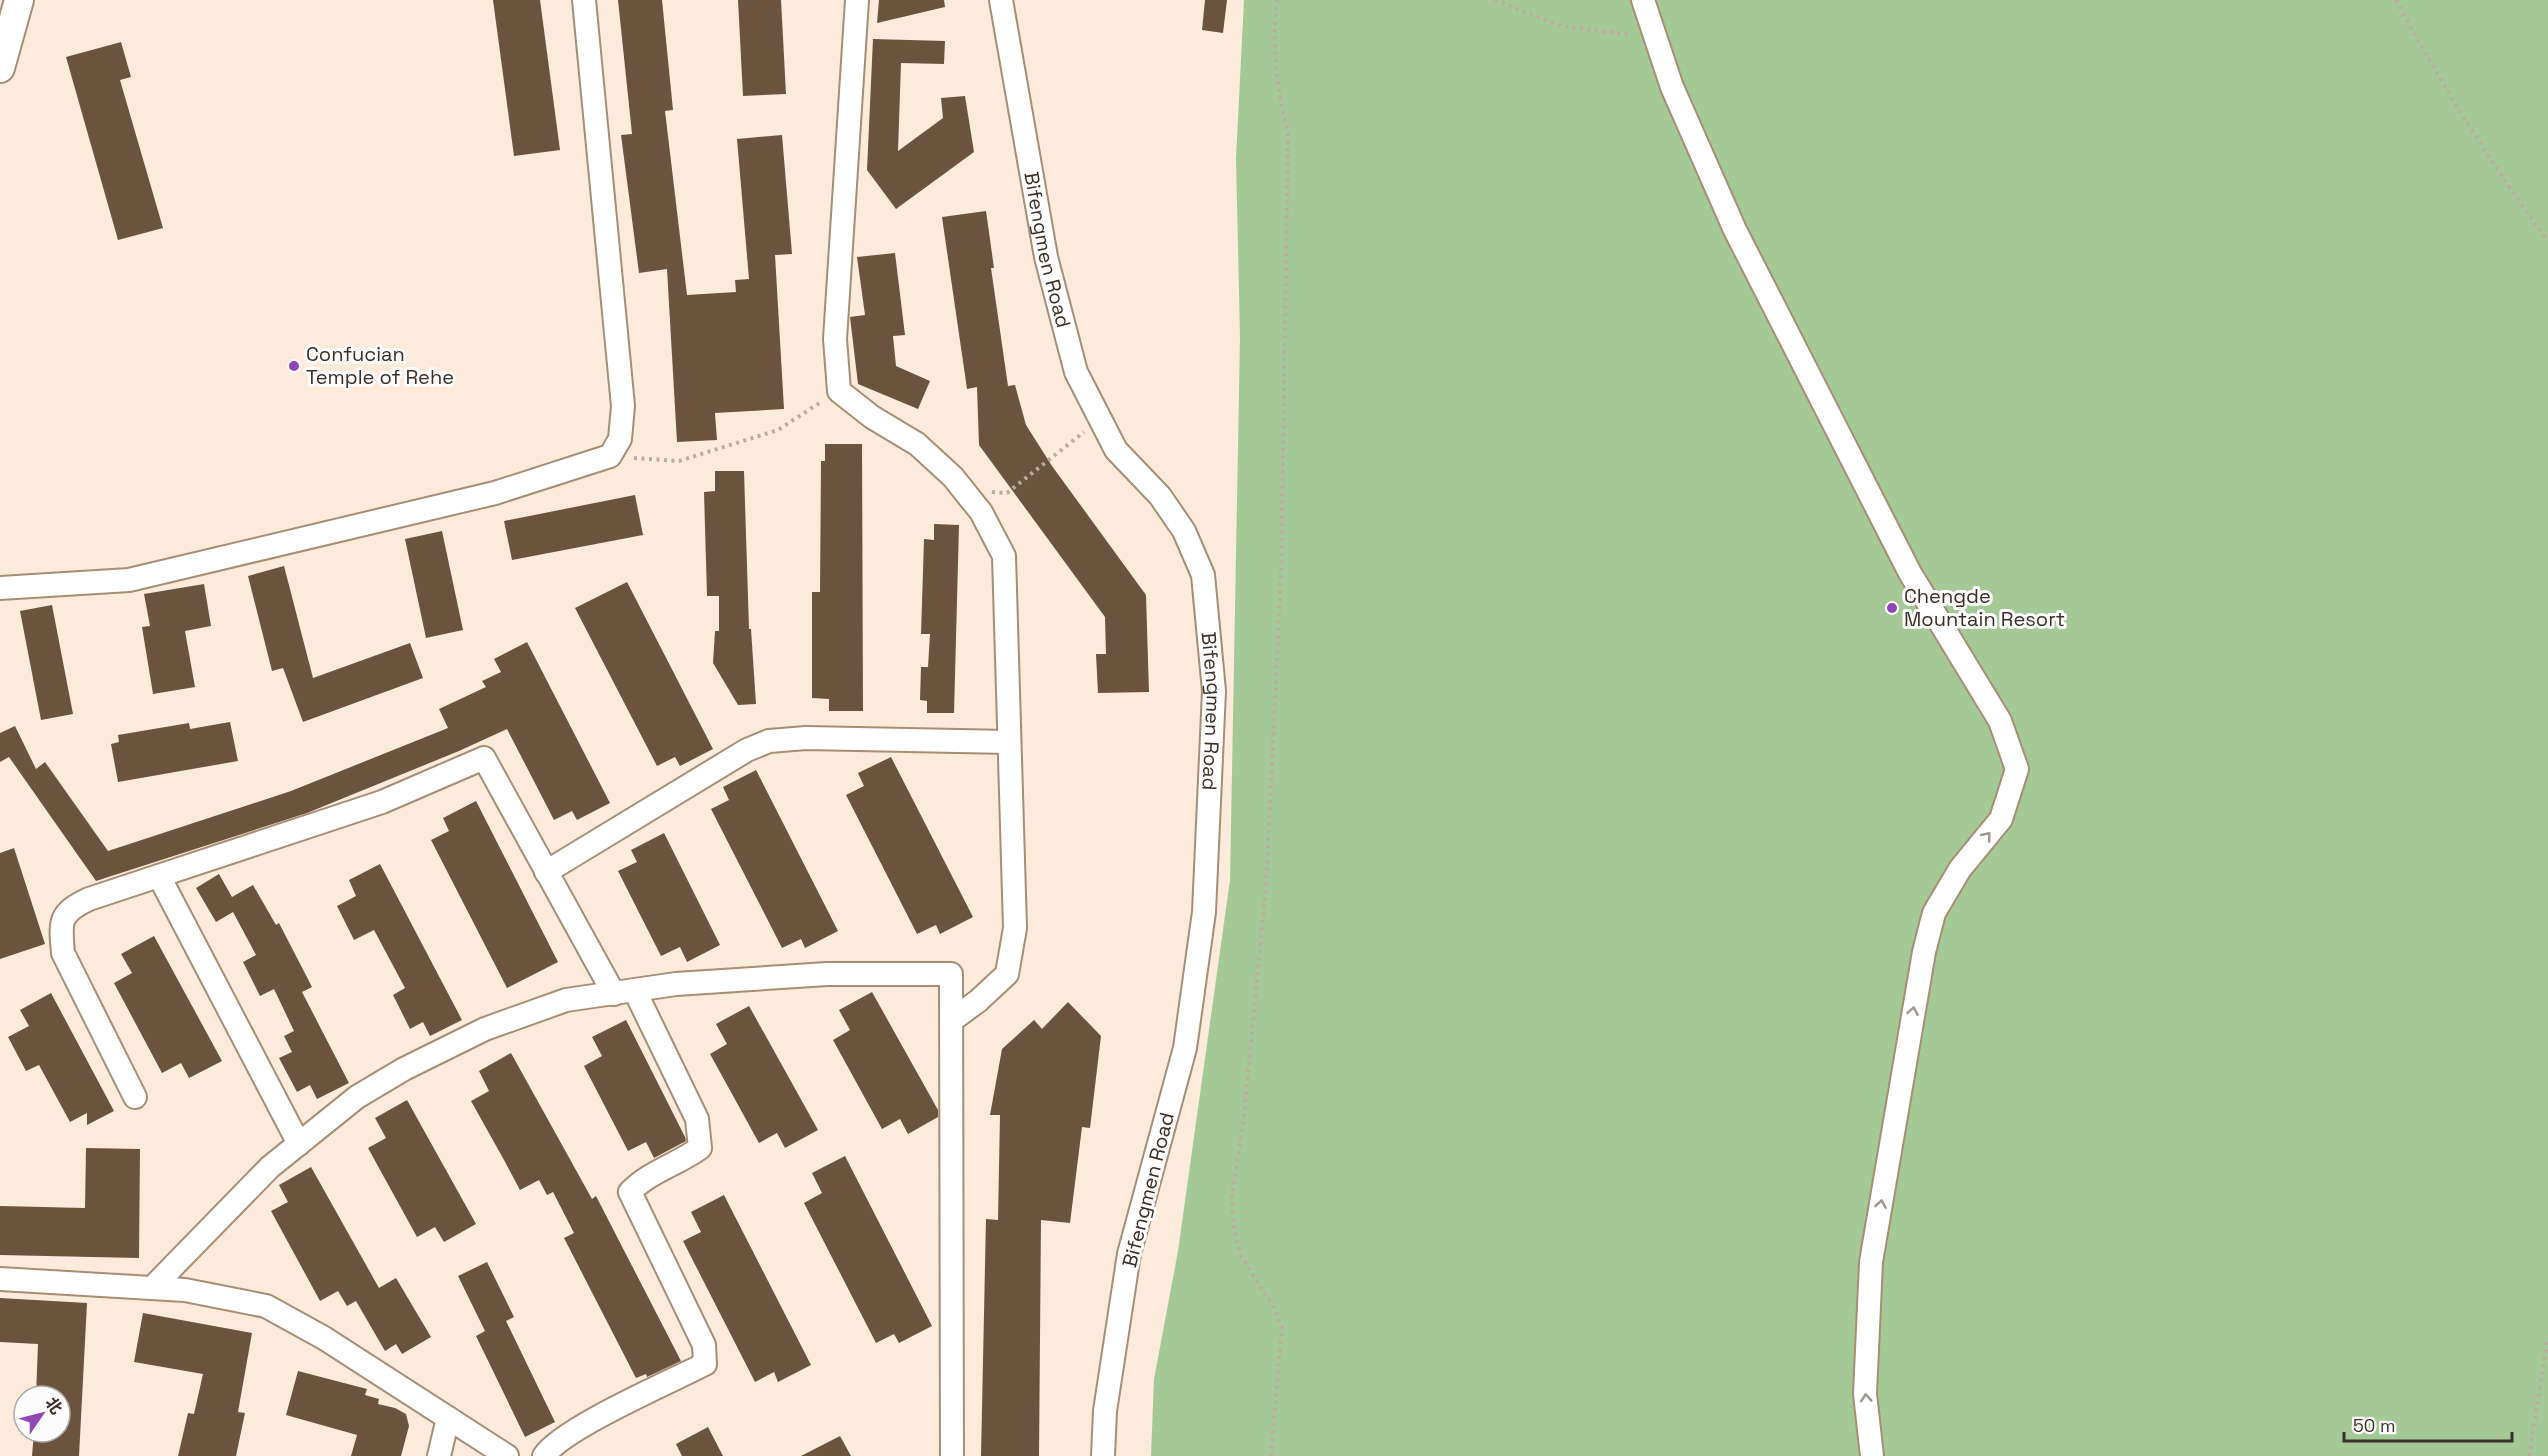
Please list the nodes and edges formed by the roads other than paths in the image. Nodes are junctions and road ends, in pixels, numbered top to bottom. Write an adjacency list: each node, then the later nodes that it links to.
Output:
1 (19, 0): 6 (main road)
2 (584, 0): 7 (street)
3 (857, 0): 8 (street)
4 (1001, 0): 22 (street, Bifengmen Road)
5 (1643, 0): 23 (street, one-way to 5)
6 (0, 68)
7 (0, 588)
8 (1009, 742): 9 (street); 12 (street)
9 (546, 872): 10 (street); 11 (street)
10 (159, 876): 13 (street); 14 (street)
11 (624, 992): 12 (street); 14 (street); 20 (street)
12 (952, 1020): 21 (street)
13 (135, 1097)
14 (299, 1144): 16 (street)
15 (0, 1279): 16 (street)
16 (152, 1288): 17 (street)
17 (448, 1418): 18 (street); 19 (street)
18 (439, 1456)
19 (507, 1456)
20 (544, 1456)
21 (952, 1456)
22 (1103, 1456)
23 (1872, 1456)

